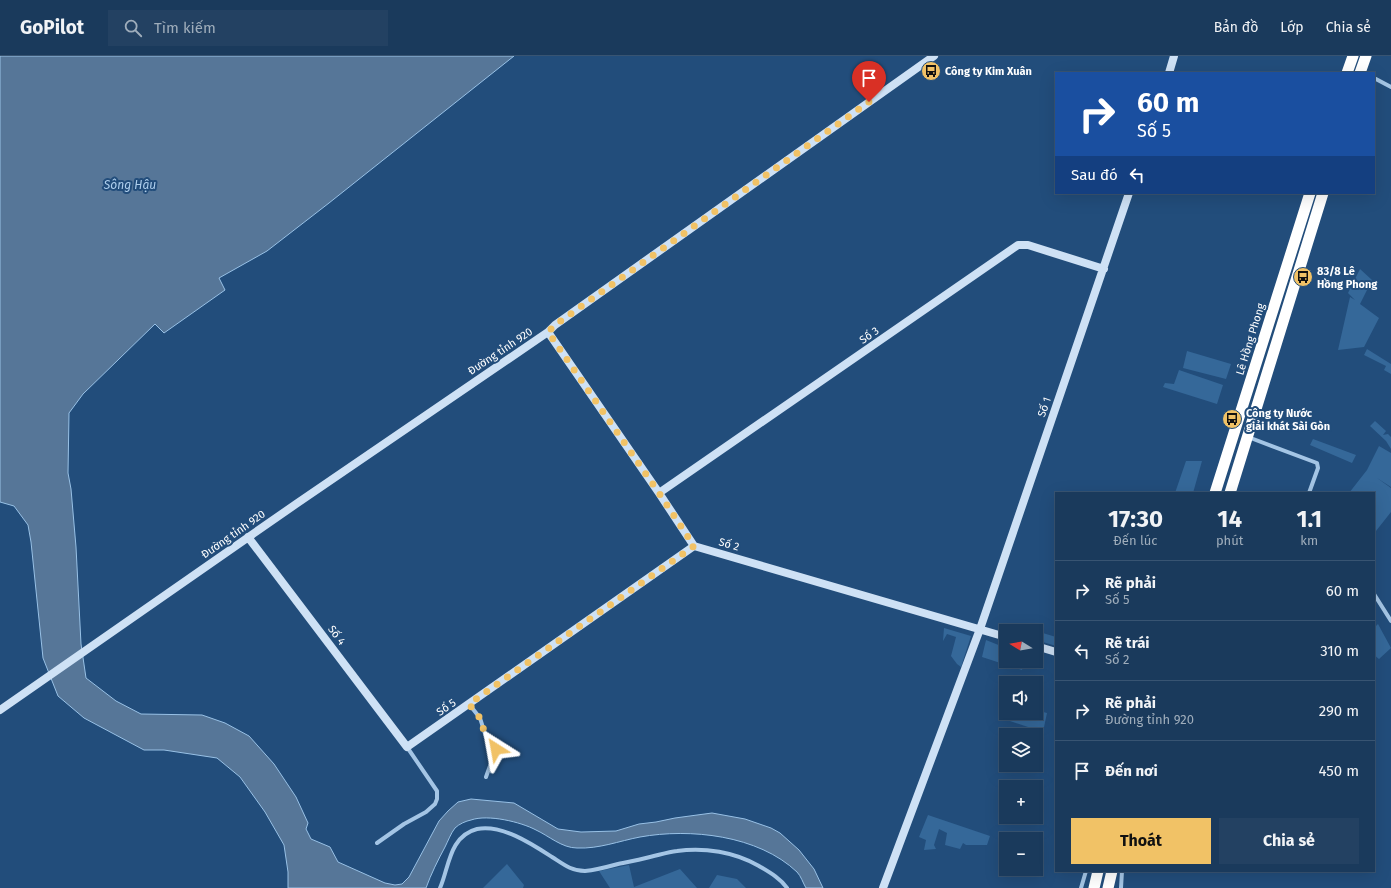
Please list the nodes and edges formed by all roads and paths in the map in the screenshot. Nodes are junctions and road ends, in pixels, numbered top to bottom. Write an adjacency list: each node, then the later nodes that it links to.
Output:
1 (934, 56): 14 (street, Đường tỉnh 920)
2 (1174, 56): 5 (street)
3 (1352, 56): 6 (highway)
4 (1366, 56): 7 (highway)
5 (1169, 72)
6 (1347, 72)
7 (1362, 72)
8 (1375, 79): 9 (street)
9 (1391, 87)
10 (1129, 194): 13 (street, Số 1)
11 (1310, 194): 16 (highway, Lê Hồng Phong)
12 (1323, 194): 15 (highway)
13 (1104, 269): 19 (street, Số 3); 24 (street, Số 1)
14 (548, 332): 19 (street); 20 (street, Đường tỉnh 920)
15 (1247, 437): 17 (highway); 18 (street)
16 (1215, 492)
17 (1230, 492)
18 (1309, 492)
19 (659, 493): 21 (street)
20 (248, 537): 29 (street, Đường tỉnh 920); 30 (street, Số 4)
21 (694, 546): 24 (street, Số 2); 28 (street, Số 5)
22 (1375, 596): 23 (street)
23 (1391, 621)
24 (980, 629): 25 (street, Số 2); 39 (street, Số 1)
25 (999, 635)
26 (1043, 648): 27 (street)
27 (1055, 652)
28 (469, 704): 30 (street, Số 5); 31 (street)
29 (0, 710)
30 (407, 747): 32 (street)
31 (486, 777)
32 (377, 843)
33 (1086, 872): 40 (street)
34 (1098, 872): 41 (highway)
35 (1112, 872): 42 (highway)
36 (1122, 872): 43 (street)
37 (440, 888): 38 (street)
38 (787, 888)
39 (883, 888)
40 (1081, 888)
41 (1094, 888)
42 (1108, 888)
43 (1121, 888)

